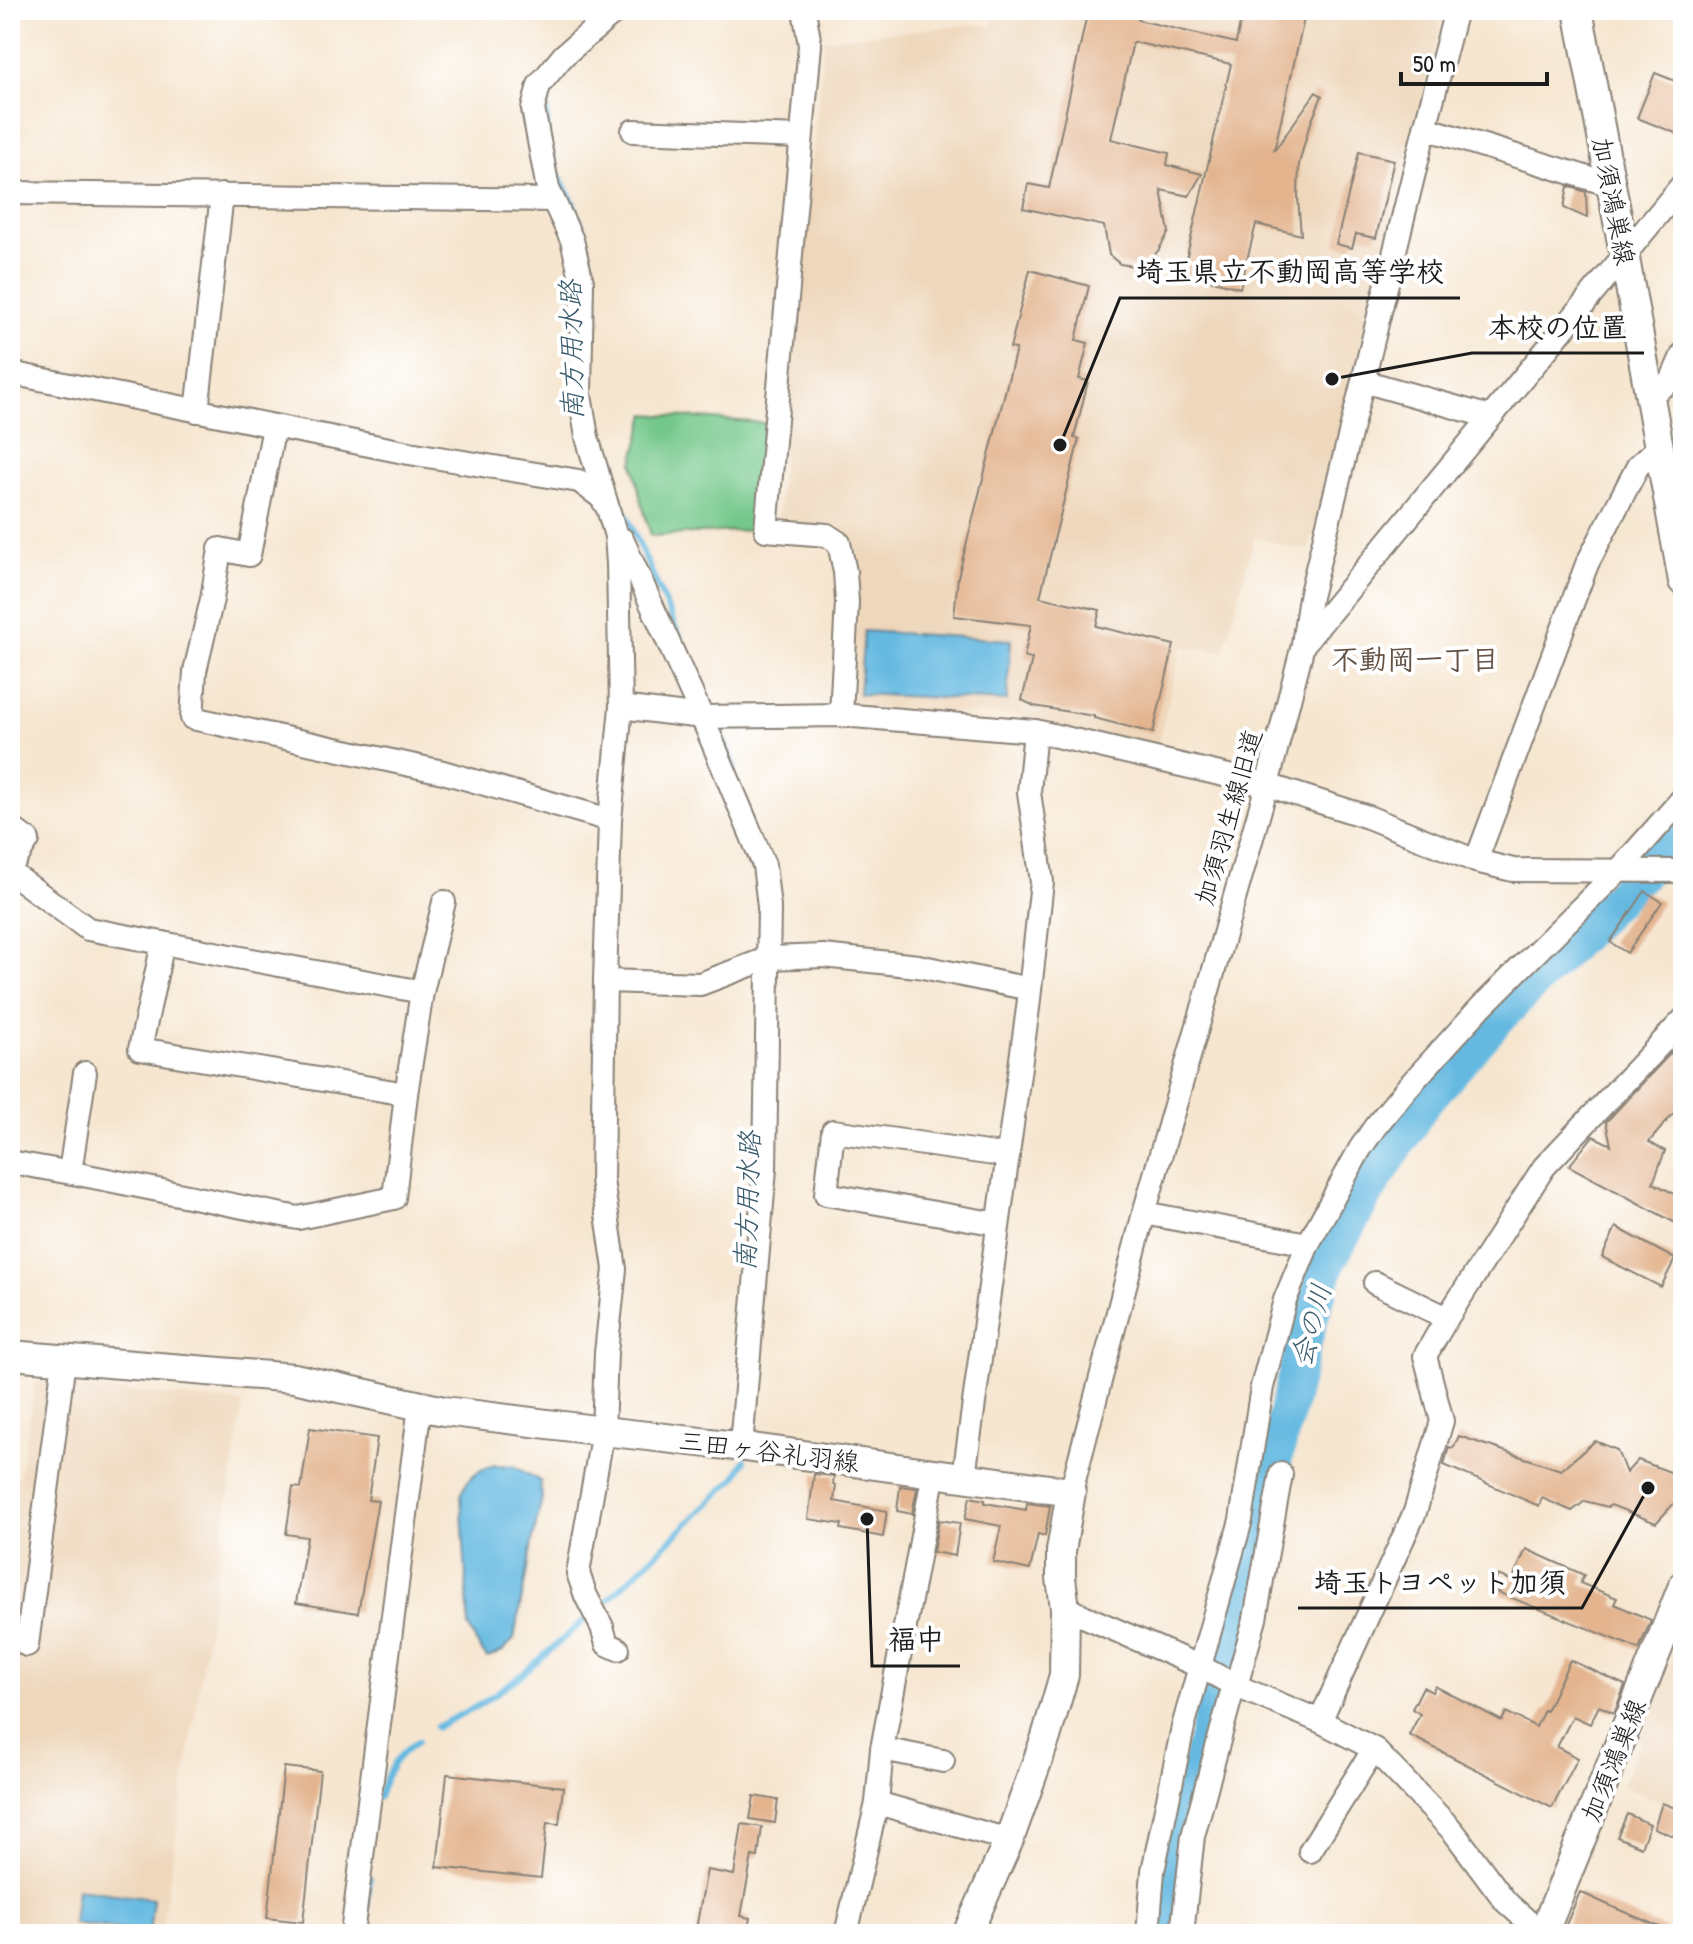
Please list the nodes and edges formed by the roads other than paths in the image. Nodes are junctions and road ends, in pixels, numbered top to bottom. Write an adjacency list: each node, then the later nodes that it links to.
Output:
1 (617, 10): 12 (street)
2 (804, 10): 7 (street)
3 (1456, 10): 5 (street)
4 (1578, 10): 9 (main road, 加須鴻巣線)
5 (1425, 128): 9 (street); 16 (street)
6 (633, 131): 7 (street)
7 (801, 137): 26 (street)
8 (1683, 184): 13 (street, 加須羽生線旧道)
9 (1611, 185): 13 (main road, 加須鴻巣線)
10 (10, 193): 11 (street)
11 (222, 195): 12 (street); 18 (street)
12 (553, 200): 22 (street)
13 (1624, 253): 17 (main road, 加須鴻巣線); 19 (street, 加須羽生線旧道)
14 (1683, 354): 17 (street)
15 (10, 373): 18 (street)
16 (1363, 381): 19 (street); 24 (street)
17 (1648, 396): 21 (main road, 加須鴻巣線)
18 (197, 411): 20 (street)
19 (1490, 417): 24 (street, 加須羽生線旧道)
20 (274, 427): 22 (street); 31 (street)
21 (1658, 448): 23 (main road, 加須鴻巣線); 33 (street)
22 (612, 517): 25 (street); 27 (street)
23 (1683, 581)
24 (1303, 645): 29 (street, 加須羽生線旧道)
25 (621, 707): 27 (street); 31 (street)
26 (841, 715): 27 (street); 28 (street)
27 (711, 717): 39 (street)
28 (1035, 731): 29 (street); 41 (street)
29 (1267, 785): 33 (street); 49 (street, 加須羽生線旧道)
30 (1683, 798): 35 (street)
31 (610, 820): 40 (street)
32 (10, 827): 34 (street)
33 (1476, 861): 35 (street)
34 (10, 870): 38 (street)
35 (1619, 870): 36 (street); 51 (street)
36 (1683, 871)
37 (444, 902): 42 (street)
38 (163, 943): 42 (street); 45 (street)
39 (774, 958): 40 (street); 41 (street); 58 (street)
40 (605, 981): 57 (street)
41 (1030, 989): 46 (street)
42 (422, 992): 45 (street)
43 (1683, 1020): 53 (street)
44 (85, 1073): 48 (street)
45 (406, 1094): 48 (street)
46 (1008, 1156): 50 (street); 50 (street)
47 (10, 1162): 48 (street)
48 (70, 1172)
49 (1144, 1213): 51 (street); 62 (street, 加須羽生線旧道)
50 (998, 1224): 61 (street)
51 (1308, 1244): 67 (street)
52 (1375, 1283): 53 (street)
53 (1447, 1318): 68 (street)
54 (10, 1355): 55 (main road, 三田ヶ谷礼羽線)
55 (64, 1360): 56 (main road, 三田ヶ谷礼羽線); 65 (street)
56 (420, 1406): 57 (main road, 三田ヶ谷礼羽線); 75 (street)
57 (603, 1431): 58 (main road, 三田ヶ谷礼羽線); 66 (street)
58 (746, 1447): 59 (main road, 三田ヶ谷礼羽線)
59 (934, 1472): 61 (main road, 三田ヶ谷礼羽線); 69 (street)
60 (1281, 1474): 67 (street)
61 (964, 1476): 62 (main road, 三田ヶ谷礼羽線)
62 (1071, 1492): 64 (main road)
63 (1683, 1586): 80 (main road, 加須鴻巣線)
64 (1065, 1608): 67 (street); 73 (main road)
65 (27, 1645)
66 (618, 1649)
67 (1219, 1676): 68 (street); 78 (street); 79 (street)
68 (1320, 1721): 70 (street)
69 (882, 1749): 71 (street); 72 (street)
70 (1374, 1749): 74 (street); 80 (street)
71 (943, 1761)
72 (877, 1803): 73 (street); 76 (street)
73 (1009, 1840): 77 (main road)
74 (1310, 1851)
75 (352, 1934)
76 (846, 1934)
77 (967, 1934)
78 (1148, 1934)
79 (1182, 1934)
80 (1542, 1934)

